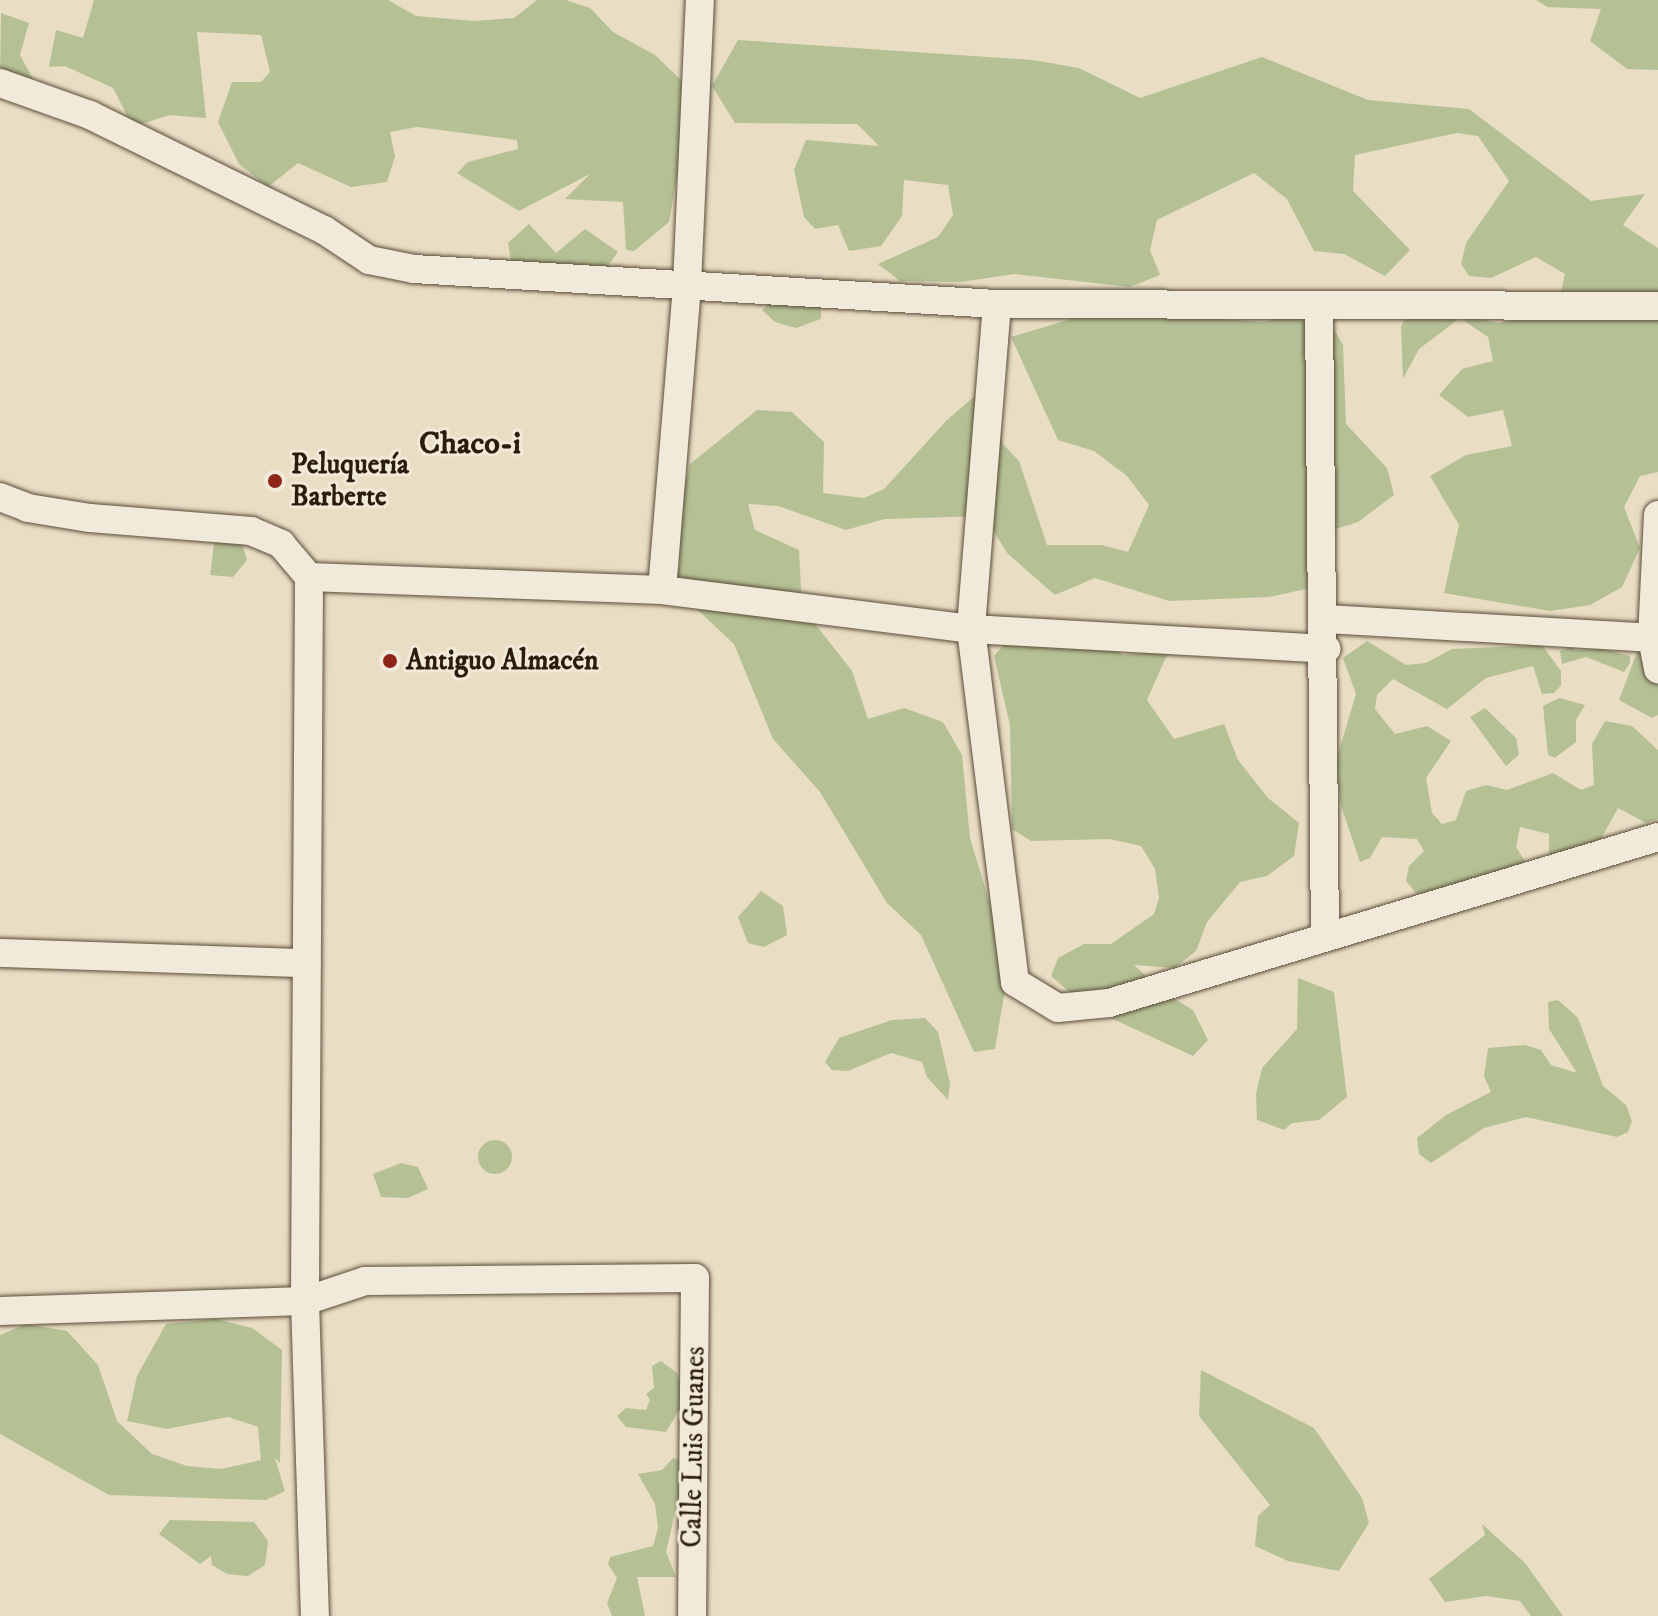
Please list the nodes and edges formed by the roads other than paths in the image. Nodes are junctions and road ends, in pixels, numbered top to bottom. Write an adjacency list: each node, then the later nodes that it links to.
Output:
1 (700, 0): 3 (street)
2 (0, 83): 3 (street)
3 (687, 284): 4 (street); 10 (street)
4 (997, 304): 5 (street); 12 (street)
5 (1319, 305): 6 (street); 11 (street)
6 (1658, 306)
7 (0, 497): 9 (street)
8 (1658, 515): 13 (street)
9 (309, 577): 10 (street); 19 (street)
10 (662, 590): 12 (street)
11 (1326, 619): 13 (street); 14 (street)
12 (971, 629): 14 (street); 17 (street)
13 (1655, 638): 15 (street)
14 (1326, 649): 17 (street)
15 (1658, 669)
16 (1658, 837): 17 (street)
17 (1325, 936)
18 (0, 953): 19 (street)
19 (307, 963): 20 (street)
20 (305, 1301): 21 (street); 22 (street); 23 (street, Calle Luis Guanes)
21 (0, 1311)
22 (315, 1616)
23 (692, 1616)

